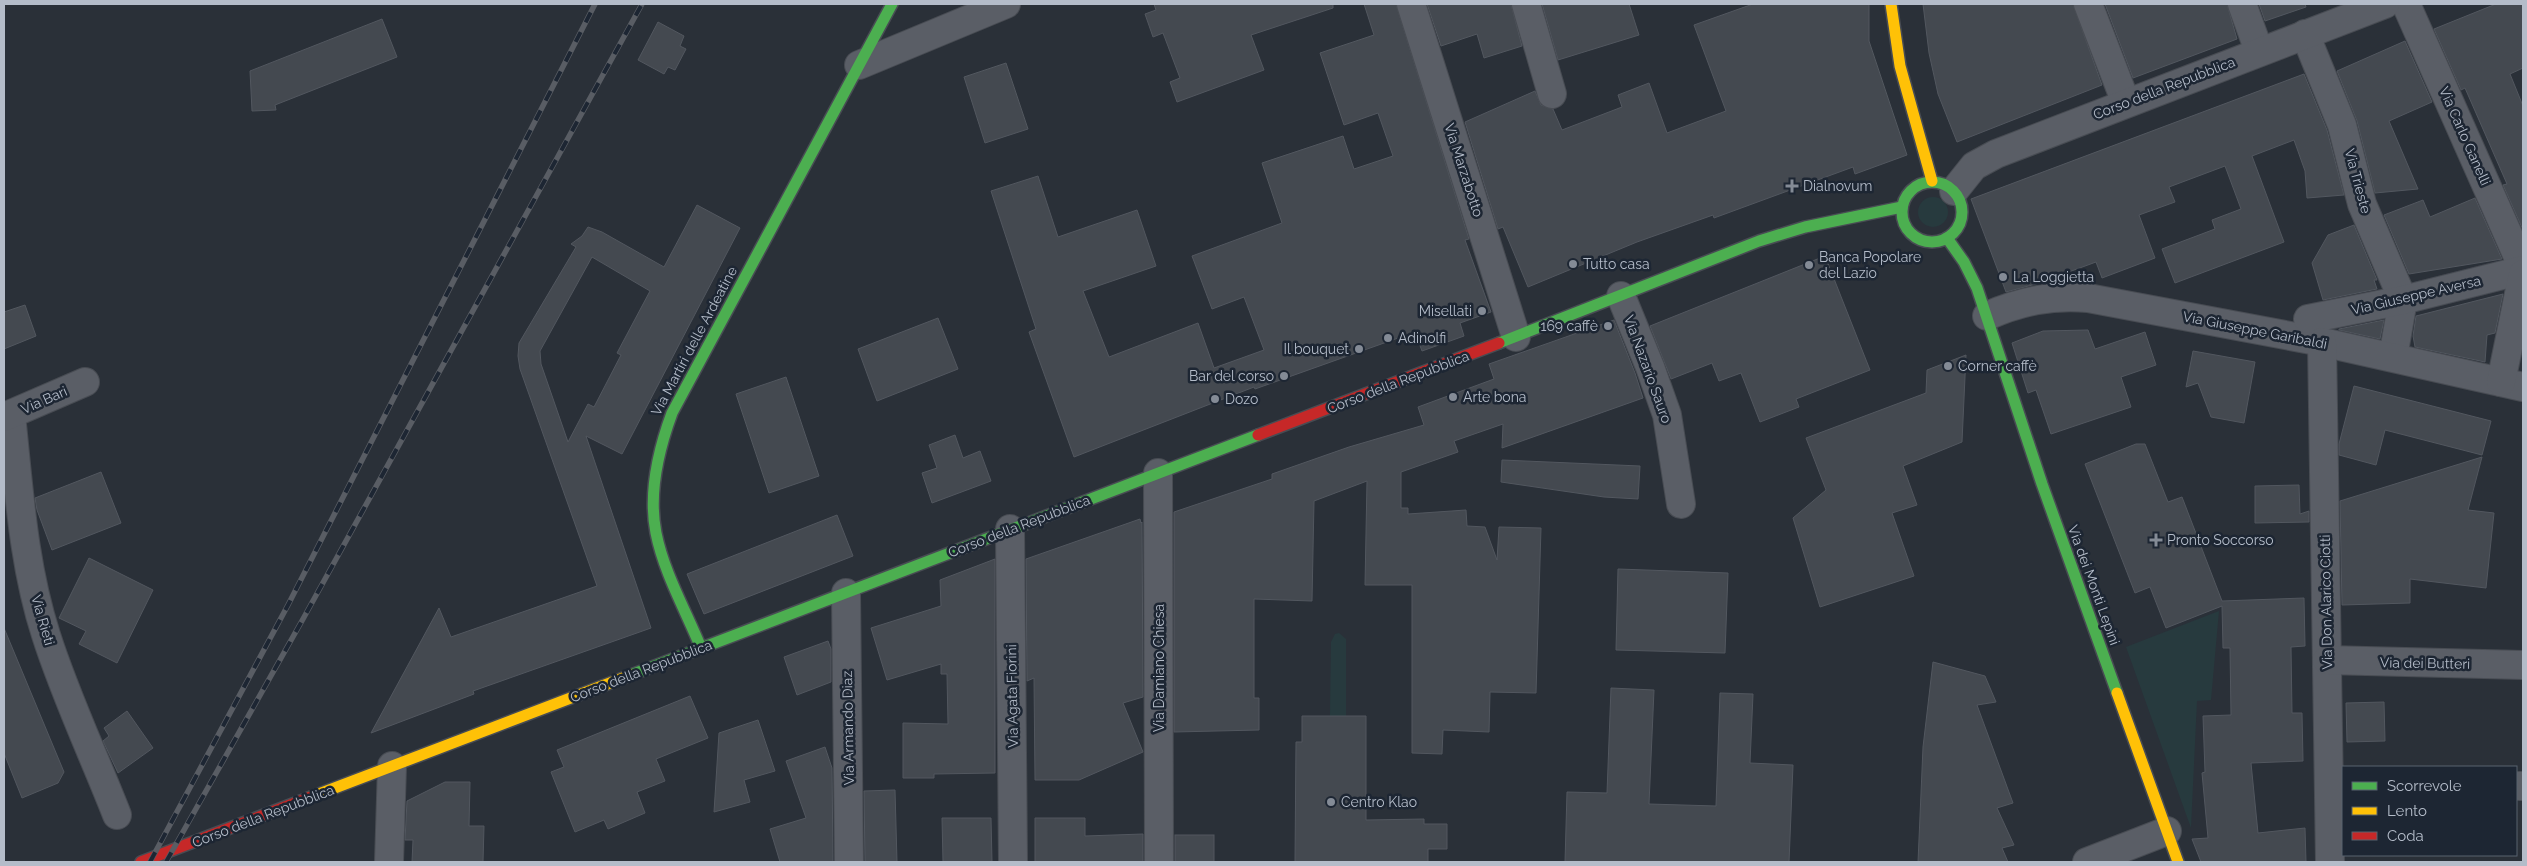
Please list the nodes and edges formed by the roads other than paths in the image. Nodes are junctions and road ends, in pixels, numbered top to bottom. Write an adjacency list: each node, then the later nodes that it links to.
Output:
1 (892, 4): 12 (street, Via Martiri delle Ardeatine)
2 (1006, 4): 12 (street)
3 (1411, 4): 24 (street, Via Marzabotto)
4 (1526, 4): 13 (street)
5 (1891, 4): 15 (street)
6 (2088, 4): 14 (street)
7 (2242, 4): 11 (street)
8 (2385, 4): 10 (street, Corso della Repubblica)
9 (2406, 4): 17 (street, Via Carlo Ganelli)
10 (2305, 34): 11 (street, Corso della Repubblica); 21 (street, Via Trieste)
11 (2259, 52): 14 (street, Corso della Repubblica)
12 (859, 65): 34 (street, Via Martiri delle Ardeatine)
13 (1552, 94)
14 (2126, 103): 15 (street, Corso della Repubblica)
15 (1943, 186): 16 (street); 18 (street)
16 (1902, 207): 18 (street); 20 (street, Corso della Repubblica)
17 (2512, 215): 19 (street, Via Carlo Ganelli)
18 (1947, 238): 22 (street, Via dei Monti Lepini)
19 (2523, 271): 21 (street, Via Giuseppe Aversa); 28 (street)
20 (1621, 296): 24 (street, Corso della Repubblica); 31 (street, Via Nazario Sauro)
21 (2403, 300): 23 (street, Via Giuseppe Aversa); 26 (street)
22 (1987, 316): 25 (street, Via Giuseppe Garibaldi); 39 (street, Via dei Monti Lepini)
23 (2308, 319)
24 (1516, 337): 30 (street, Corso della Repubblica)
25 (2322, 342): 26 (street, Via Giuseppe Garibaldi); 35 (street, Via Don Alarico Ciotti)
26 (2393, 357): 28 (street, Via Giuseppe Garibaldi)
27 (85, 382): 29 (street, Via Bari)
28 (2512, 384)
29 (7, 416): 38 (street, Via Rieti)
30 (1158, 473): 32 (street, Corso della Repubblica); 44 (street, Via Damiano Chiesa)
31 (1681, 504)
32 (1010, 530): 33 (street, Corso della Repubblica); 43 (street, Via Agata Fiorini)
33 (846, 593): 34 (street, Corso della Repubblica); 42 (street, Via Armando Diaz)
34 (701, 648): 37 (street, Corso della Repubblica)
35 (2327, 660): 36 (street, Via dei Butteri); 47 (street, Via Don Alarico Ciotti)
36 (2523, 665)
37 (392, 766): 40 (street, Corso della Repubblica); 41 (street)
38 (117, 814)
39 (2167, 831): 45 (street); 46 (street, Via dei Monti Lepini)
40 (141, 862)
41 (389, 862)
42 (849, 862)
43 (1013, 862)
44 (1159, 862)
45 (2087, 862)
46 (2178, 862)
47 (2330, 862)

